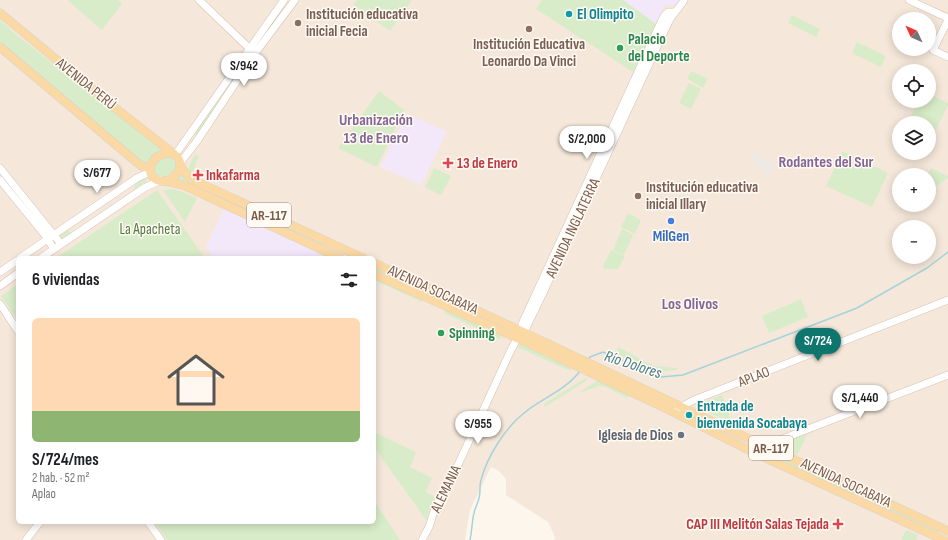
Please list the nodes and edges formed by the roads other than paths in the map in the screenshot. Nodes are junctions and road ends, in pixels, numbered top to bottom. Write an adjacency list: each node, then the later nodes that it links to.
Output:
1 (199, 0): 9 (main road)
2 (284, 0): 9 (main road)
3 (295, 0): 9 (main road)
4 (684, 0): 32 (main road, AVENIDA INGLATERRA)
5 (909, 0): 7 (main road)
6 (0, 13): 11 (main road, AVENIDA PERÚ)
7 (948, 19): 10 (main road)
8 (0, 47): 14 (main road, AVENIDA PERÚ)
9 (253, 50): 11 (main road); 12 (main road)
10 (948, 57)
11 (174, 155): 12 (main road, AR-117); 14 (main road)
12 (180, 164): 16 (main road); 22 (main road, AR-117)
13 (0, 168): 17 (main road)
14 (150, 170): 16 (main road, AR-117); 17 (main road)
15 (0, 180): 17 (main road)
16 (163, 181): 18 (main road); 21 (main road, AR-117)
17 (51, 237): 18 (main road); 19 (main road)
18 (57, 246): 20 (main road)
19 (23, 256)
20 (44, 256)
21 (336, 256)
22 (359, 256)
23 (16, 261): 25 (main road)
24 (376, 264): 32 (main road, AVENIDA SOCABAYA / AR-117)
25 (0, 272)
26 (16, 274): 28 (main road)
27 (376, 275): 32 (main road, AVENIDA SOCABAYA / AR-117)
28 (0, 286)
29 (948, 300): 35 (main road, APLAO)
30 (0, 304): 31 (main road)
31 (16, 328)
32 (519, 335): 33 (main road, AVENIDA SOCABAYA / AR-117); 44 (main road, ALEMANIA)
33 (592, 369): 35 (main road, AVENIDA SOCABAYA / AR-117); 36 (main road, AVENIDA SOCABAYA / AR-117)
34 (948, 375): 37 (main road)
35 (681, 406): 36 (main road, APLAO); 37 (main road, AVENIDA SOCABAYA / AR-117)
36 (672, 413): 38 (main road, AVENIDA SOCABAYA / AR-117)
37 (764, 446): 38 (main road); 41 (main road, AVENIDA SOCABAYA / AR-117)
38 (759, 455): 45 (main road, AVENIDA SOCABAYA / AR-117)
39 (38, 524): 42 (main road)
40 (149, 524): 43 (main road)
41 (948, 531)
42 (26, 540)
43 (161, 540)
44 (422, 540)
45 (944, 540)

